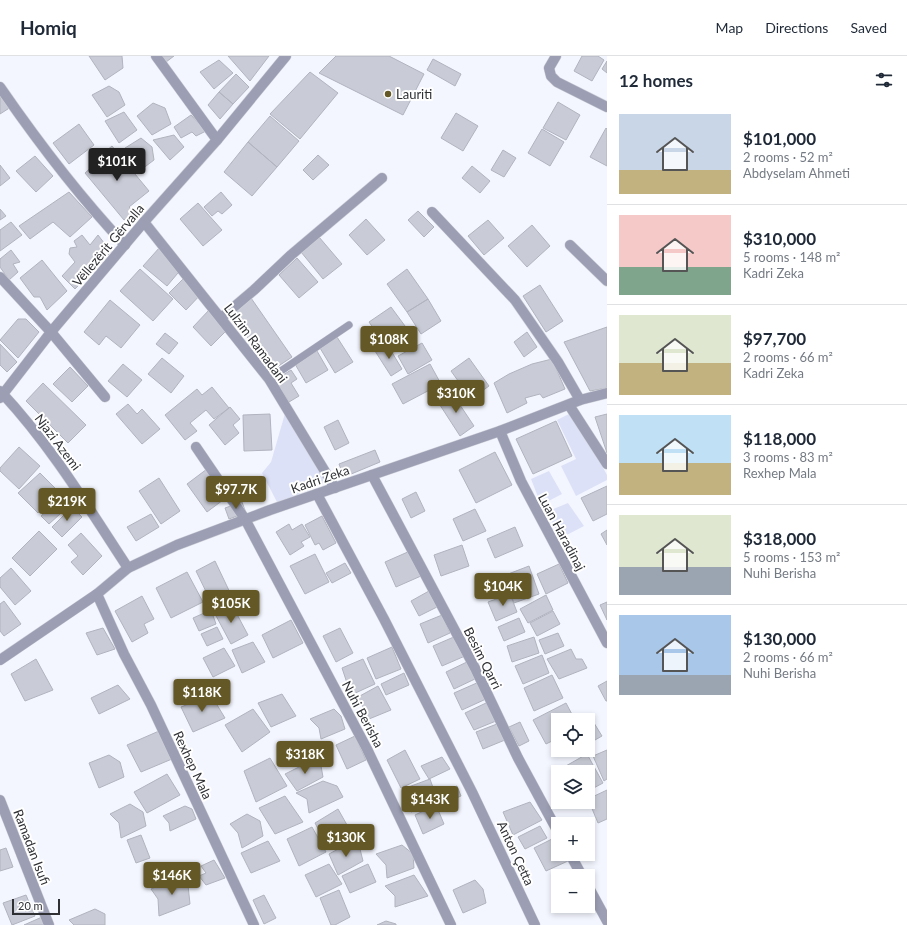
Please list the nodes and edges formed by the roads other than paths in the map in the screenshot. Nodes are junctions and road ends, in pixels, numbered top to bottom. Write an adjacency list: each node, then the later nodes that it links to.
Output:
1 (156, 56): 6 (street)
2 (286, 56): 6 (street, Vëllezërit Gërvalla)
3 (556, 56): 5 (street)
4 (0, 87): 10 (street)
5 (607, 107)
6 (217, 140): 9 (street, Vëllezërit Gërvalla)
7 (382, 178): 14 (street)
8 (432, 212): 21 (street)
9 (144, 222): 10 (street, Vëllezërit Gërvalla); 14 (street, Lulzim Ramadani)
10 (125, 245): 16 (street, Vëllezërit Gërvalla)
11 (570, 245): 13 (street)
12 (0, 277): 16 (street)
13 (607, 281)
14 (221, 318): 17 (street, Lulzim Ramadani)
15 (349, 325): 17 (lane)
16 (50, 332): 19 (street, Vëllezërit Gërvalla); 20 (street)
17 (269, 379): 27 (street, Lulzim Ramadani)
18 (607, 393): 21 (street, Kadri Zeka)
19 (1, 395): 30 (street, Njazi Azemi)
20 (105, 397)
21 (580, 400): 22 (street, Kadri Zeka)
22 (569, 405): 23 (street, Kadri Zeka); 25 (street)
23 (500, 431): 26 (street, Kadri Zeka); 32 (street, Luan Haradinaj)
24 (196, 447): 29 (street, Nuhi Berisha)
25 (607, 464)
26 (372, 475): 27 (street, Kadri Zeka); 35 (street, Besim Qarri)
27 (335, 488): 28 (street, Kadri Zeka)
28 (318, 494): 29 (street, Kadri Zeka); 41 (street, Anton Çetta)
29 (245, 519): 30 (street, Kadri Zeka); 40 (street, Nuhi Berisha)
30 (128, 568): 31 (street, Kadri Zeka)
31 (97, 594): 33 (street, Kadri Zeka); 39 (street, Rexhep Mala)
32 (607, 643)
33 (0, 660)
34 (0, 800): 38 (street, Ramadan Isufi)
35 (551, 819)
36 (595, 899): 37 (street)
37 (607, 921)
38 (48, 925)
39 (254, 925)
40 (451, 925)
41 (535, 925)

